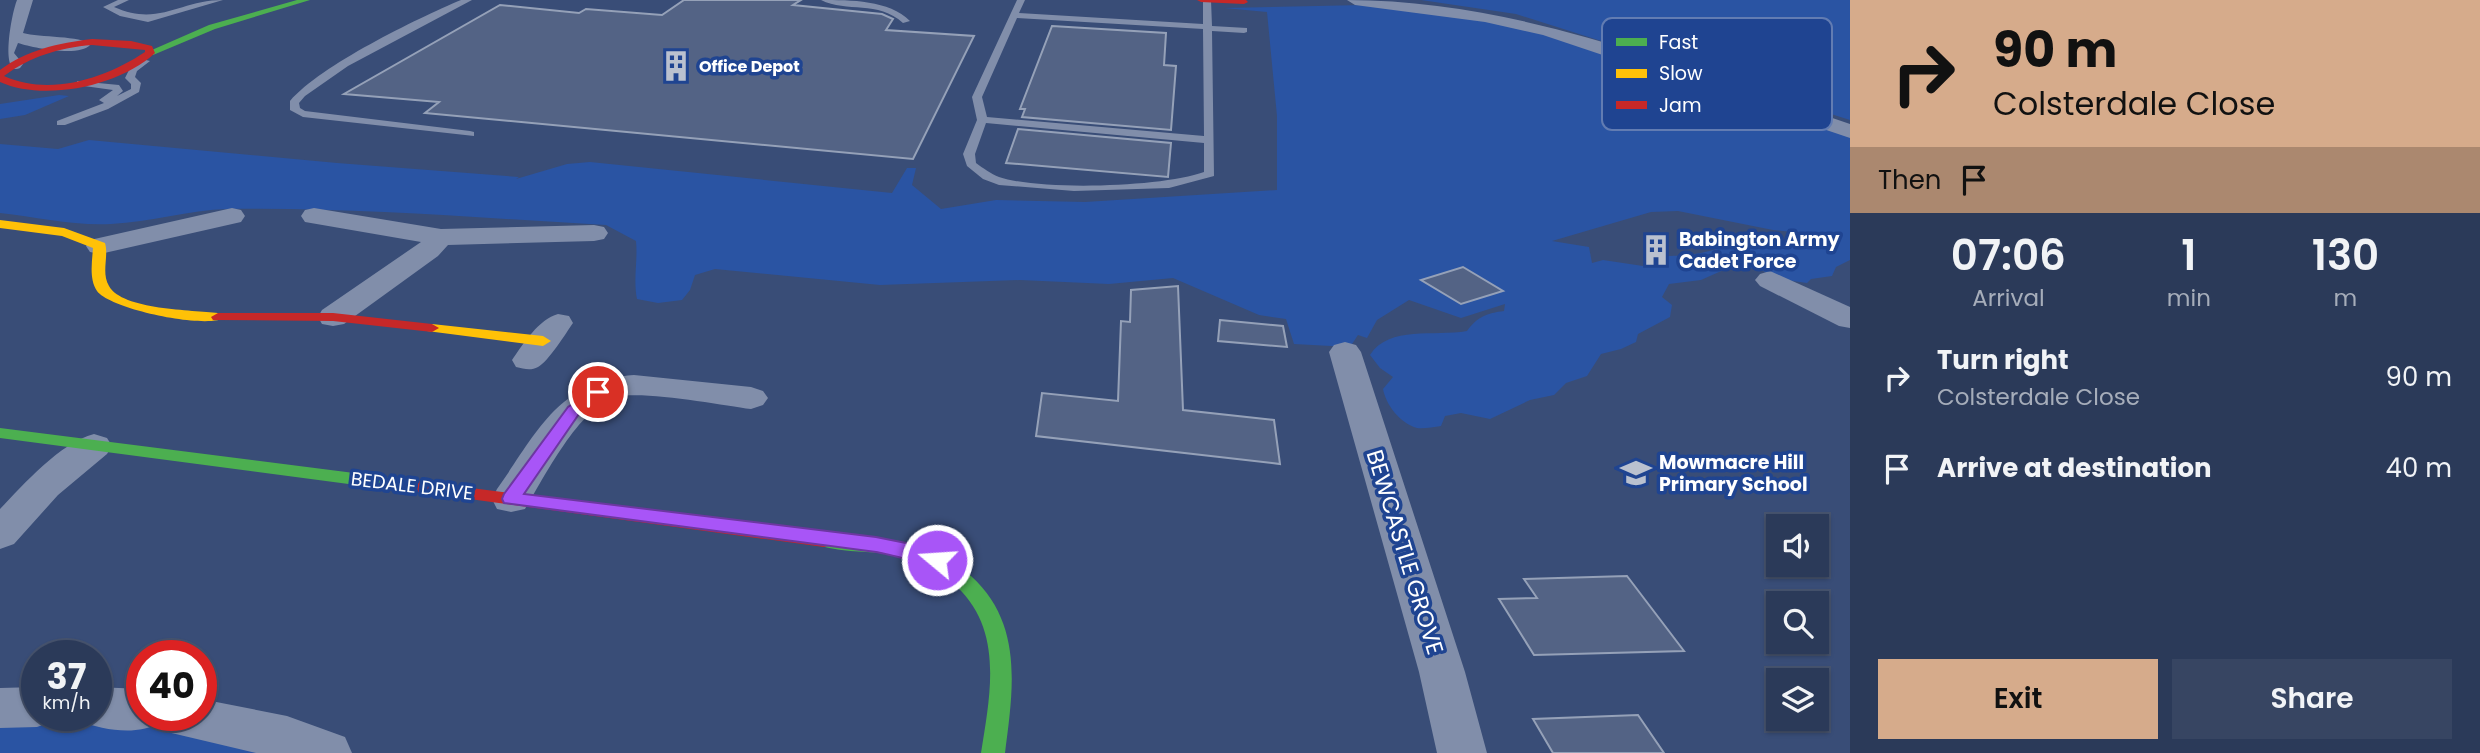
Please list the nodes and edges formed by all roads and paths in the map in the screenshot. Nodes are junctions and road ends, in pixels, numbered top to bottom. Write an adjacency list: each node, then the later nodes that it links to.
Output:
1 (25, 0): 17 (street)
2 (125, 0): 3 (lane)
3 (219, 0)
4 (306, 0): 13 (street)
5 (468, 0): 29 (lane)
6 (825, 0): 14 (lane)
7 (1021, 0): 12 (lane)
8 (1201, 0): 9 (street)
9 (1207, 0): 11 (street); 15 (lane)
10 (1355, 0): 19 (street)
11 (1244, 2)
12 (1014, 15): 15 (lane); 25 (lane)
13 (238, 19): 18 (street); 20 (street)
14 (906, 21)
15 (1208, 27): 16 (lane); 30 (lane)
16 (1244, 30)
17 (13, 36): 18 (street); 21 (street)
18 (88, 44): 20 (street); 21 (street)
19 (1602, 49)
20 (147, 57): 22 (street); 24 (lane)
21 (4, 72): 22 (street)
22 (70, 84): 23 (street); 24 (lane)
23 (0, 97)
24 (81, 114): 26 (lane)
25 (982, 120): 30 (lane); 30 (lane)
26 (61, 123)
27 (1832, 125): 28 (street)
28 (1850, 131)
29 (470, 134)
30 (1209, 140)
31 (232, 216): 36 (street)
32 (314, 216): 35 (street)
33 (0, 224): 36 (street)
34 (594, 233): 35 (street)
35 (441, 237): 38 (street)
36 (100, 246): 38 (street)
37 (1770, 280): 39 (street)
38 (333, 317): 40 (street)
39 (1850, 319)
40 (543, 341)
41 (1345, 352): 52 (street, BEWCASTLE GROVE)
42 (751, 398): 45 (street)
43 (0, 433): 44 (street, BEDALE DRIVE)
44 (94, 446): 45 (street, BEDALE DRIVE); 46 (street)
45 (511, 499): 51 (street, BEDALE DRIVE)
46 (0, 534)
47 (0, 708): 48 (street)
48 (21, 708)
49 (217, 724): 50 (street)
50 (327, 753)
51 (993, 753)
52 (1462, 753)

